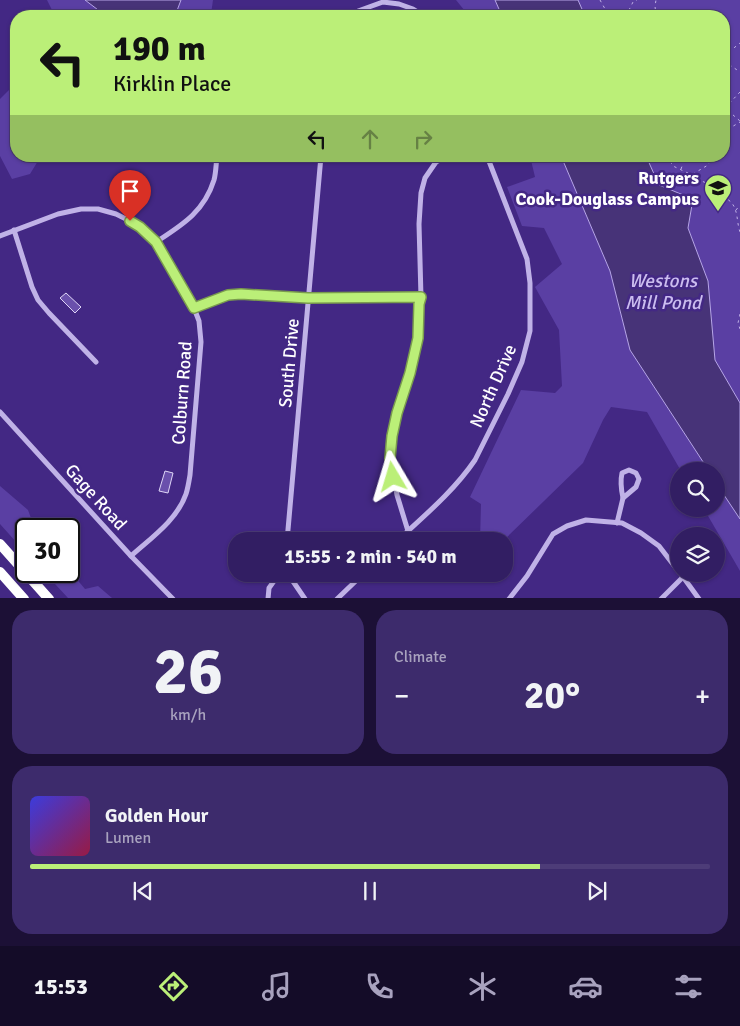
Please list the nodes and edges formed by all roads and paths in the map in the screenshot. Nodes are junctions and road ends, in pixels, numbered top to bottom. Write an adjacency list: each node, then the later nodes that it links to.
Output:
1 (637, 0): 4 (path)
2 (363, 10): 3 (street)
3 (415, 10)
4 (629, 10)
5 (740, 43): 6 (path)
6 (730, 51)
7 (740, 92): 8 (path)
8 (730, 103)
9 (730, 112): 10 (path)
10 (740, 122)
11 (216, 162): 25 (street)
12 (320, 162): 27 (street, South Drive)
13 (436, 162): 26 (street)
14 (489, 162): 35 (street, North Drive)
15 (671, 162): 18 (path)
16 (684, 162): 18 (path)
17 (709, 162): 19 (path)
18 (681, 170): 19 (path)
19 (692, 174): 21 (path)
20 (740, 205): 21 (path)
21 (736, 210): 23 (path)
22 (14, 230): 24 (street, Colburn Road); 25 (street, Colburn Road); 31 (street)
23 (740, 232)
24 (0, 236)
25 (156, 242): 28 (street, Colburn Road)
26 (421, 297): 27 (street); 35 (street)
27 (308, 298): 28 (street); 36 (street, South Drive)
28 (194, 308): 38 (street, Colburn Road)
29 (740, 314): 30 (path)
30 (740, 328)
31 (96, 362)
32 (0, 412): 38 (street, Gage Road)
33 (624, 498): 33 (street); 34 (street)
34 (617, 523): 39 (street); 52 (street)
35 (408, 531)
36 (288, 532)
37 (0, 544): 47 (highway)
38 (131, 556): 48 (street, Gage Road)
39 (670, 560)
40 (0, 572): 46 (highway)
41 (273, 582): 49 (street)
42 (294, 582): 50 (street)
43 (354, 582): 51 (street)
44 (674, 582): 53 (street)
45 (687, 582): 54 (street)
46 (24, 598)
47 (49, 598)
48 (173, 598)
49 (268, 598)
50 (306, 598)
51 (337, 598)
52 (509, 598)
53 (660, 598)
54 (699, 598)

